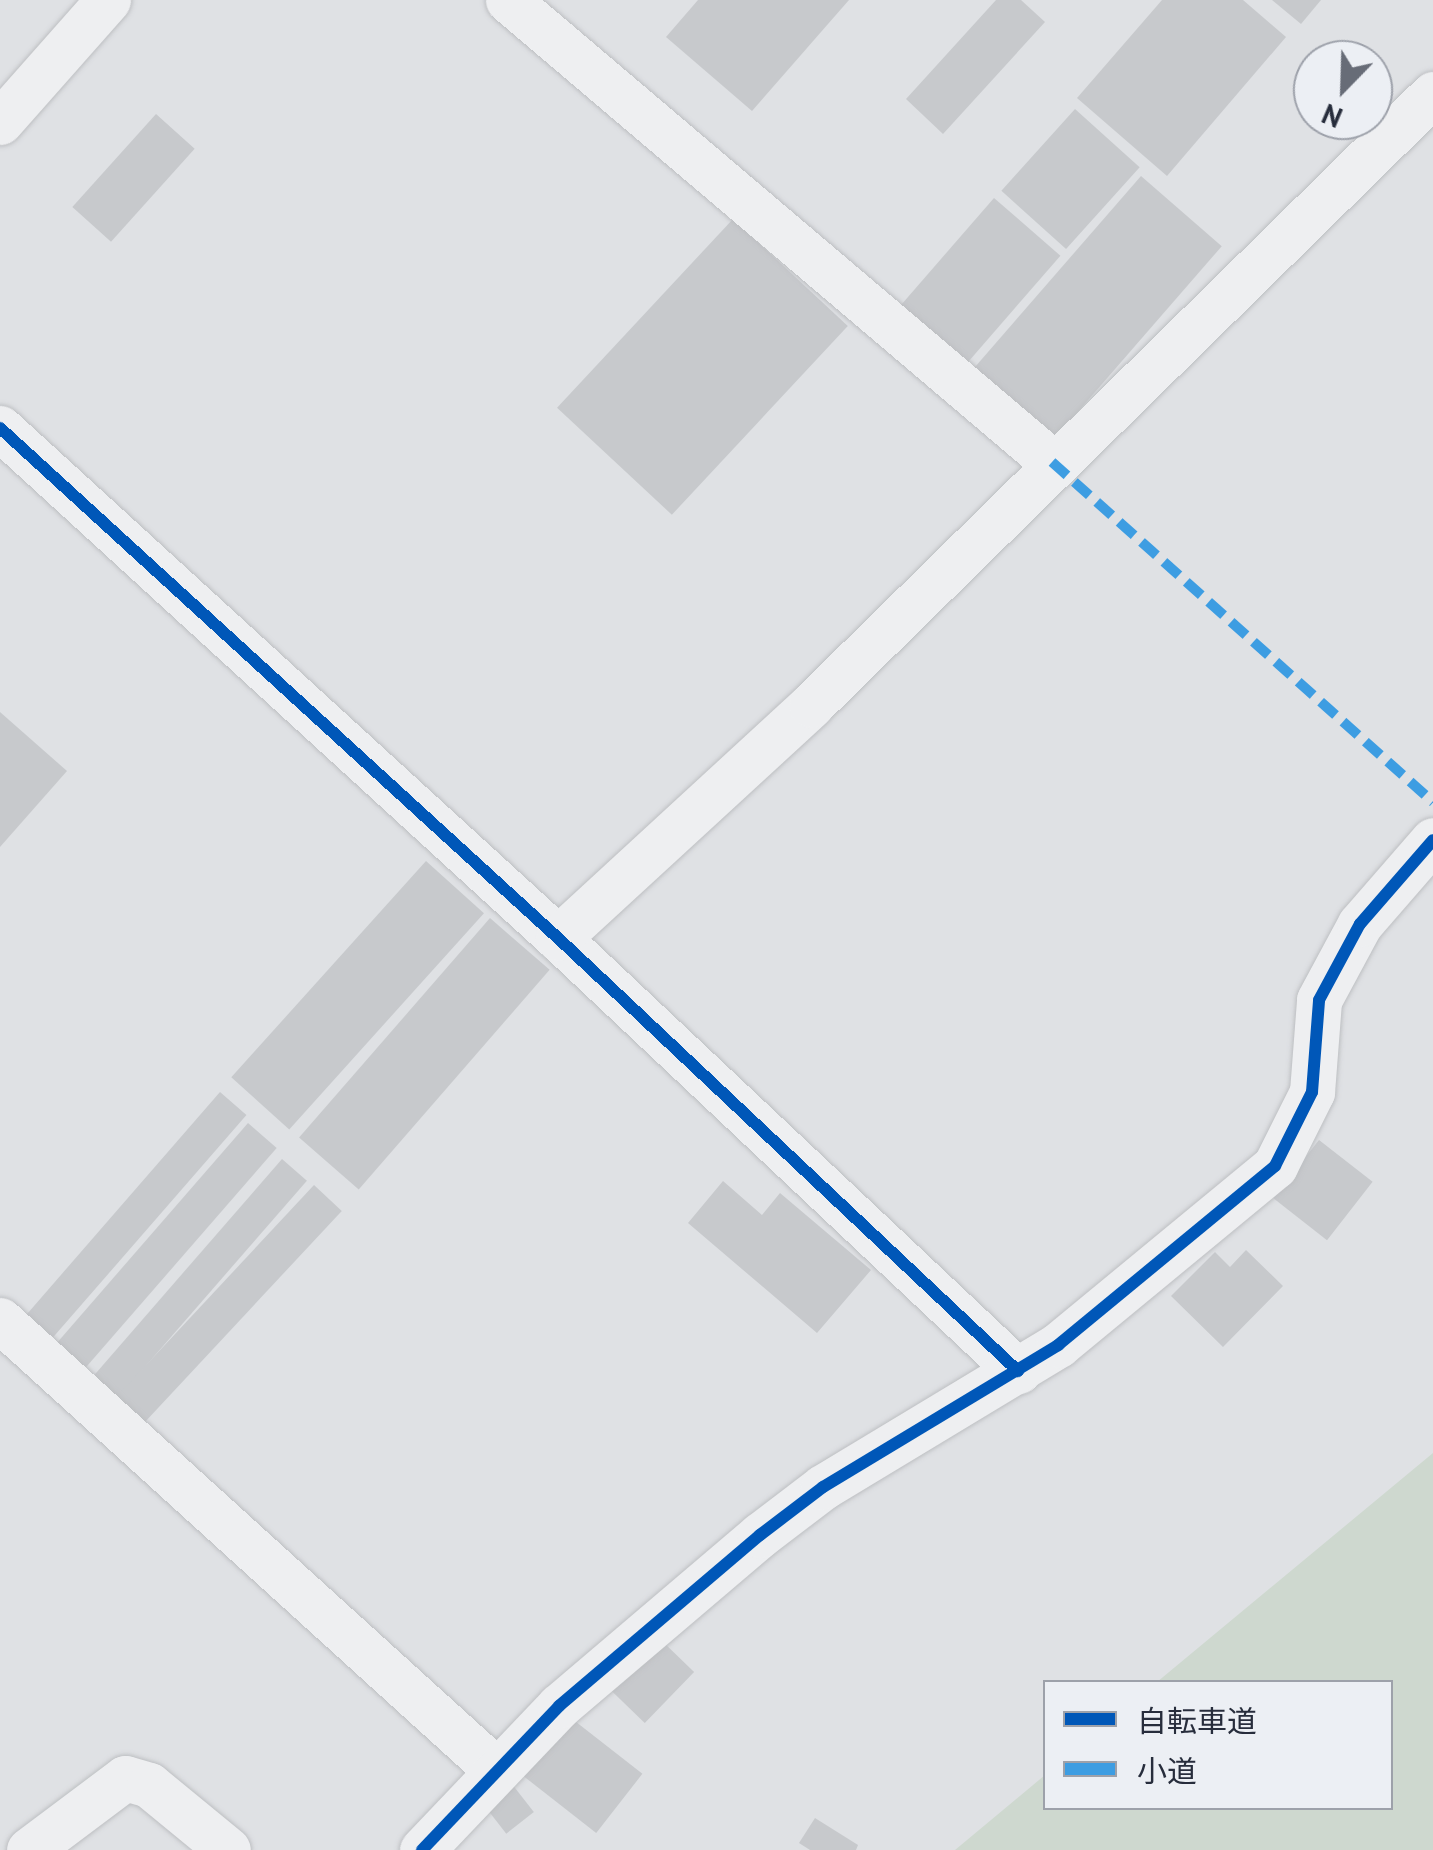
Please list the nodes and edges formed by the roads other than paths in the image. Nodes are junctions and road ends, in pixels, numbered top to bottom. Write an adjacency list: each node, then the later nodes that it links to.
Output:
1 (108, 0): 4 (street)
2 (508, 0): 6 (street)
3 (1433, 94): 6 (street)
4 (0, 122)
5 (0, 428): 8 (street)
6 (1052, 462): 8 (street)
7 (1433, 840): 10 (street)
8 (558, 938): 10 (street)
9 (0, 1320): 11 (street)
10 (1018, 1371): 11 (street)
11 (495, 1768): 14 (street)
12 (29, 1850): 13 (street)
13 (228, 1850)
14 (422, 1850)

